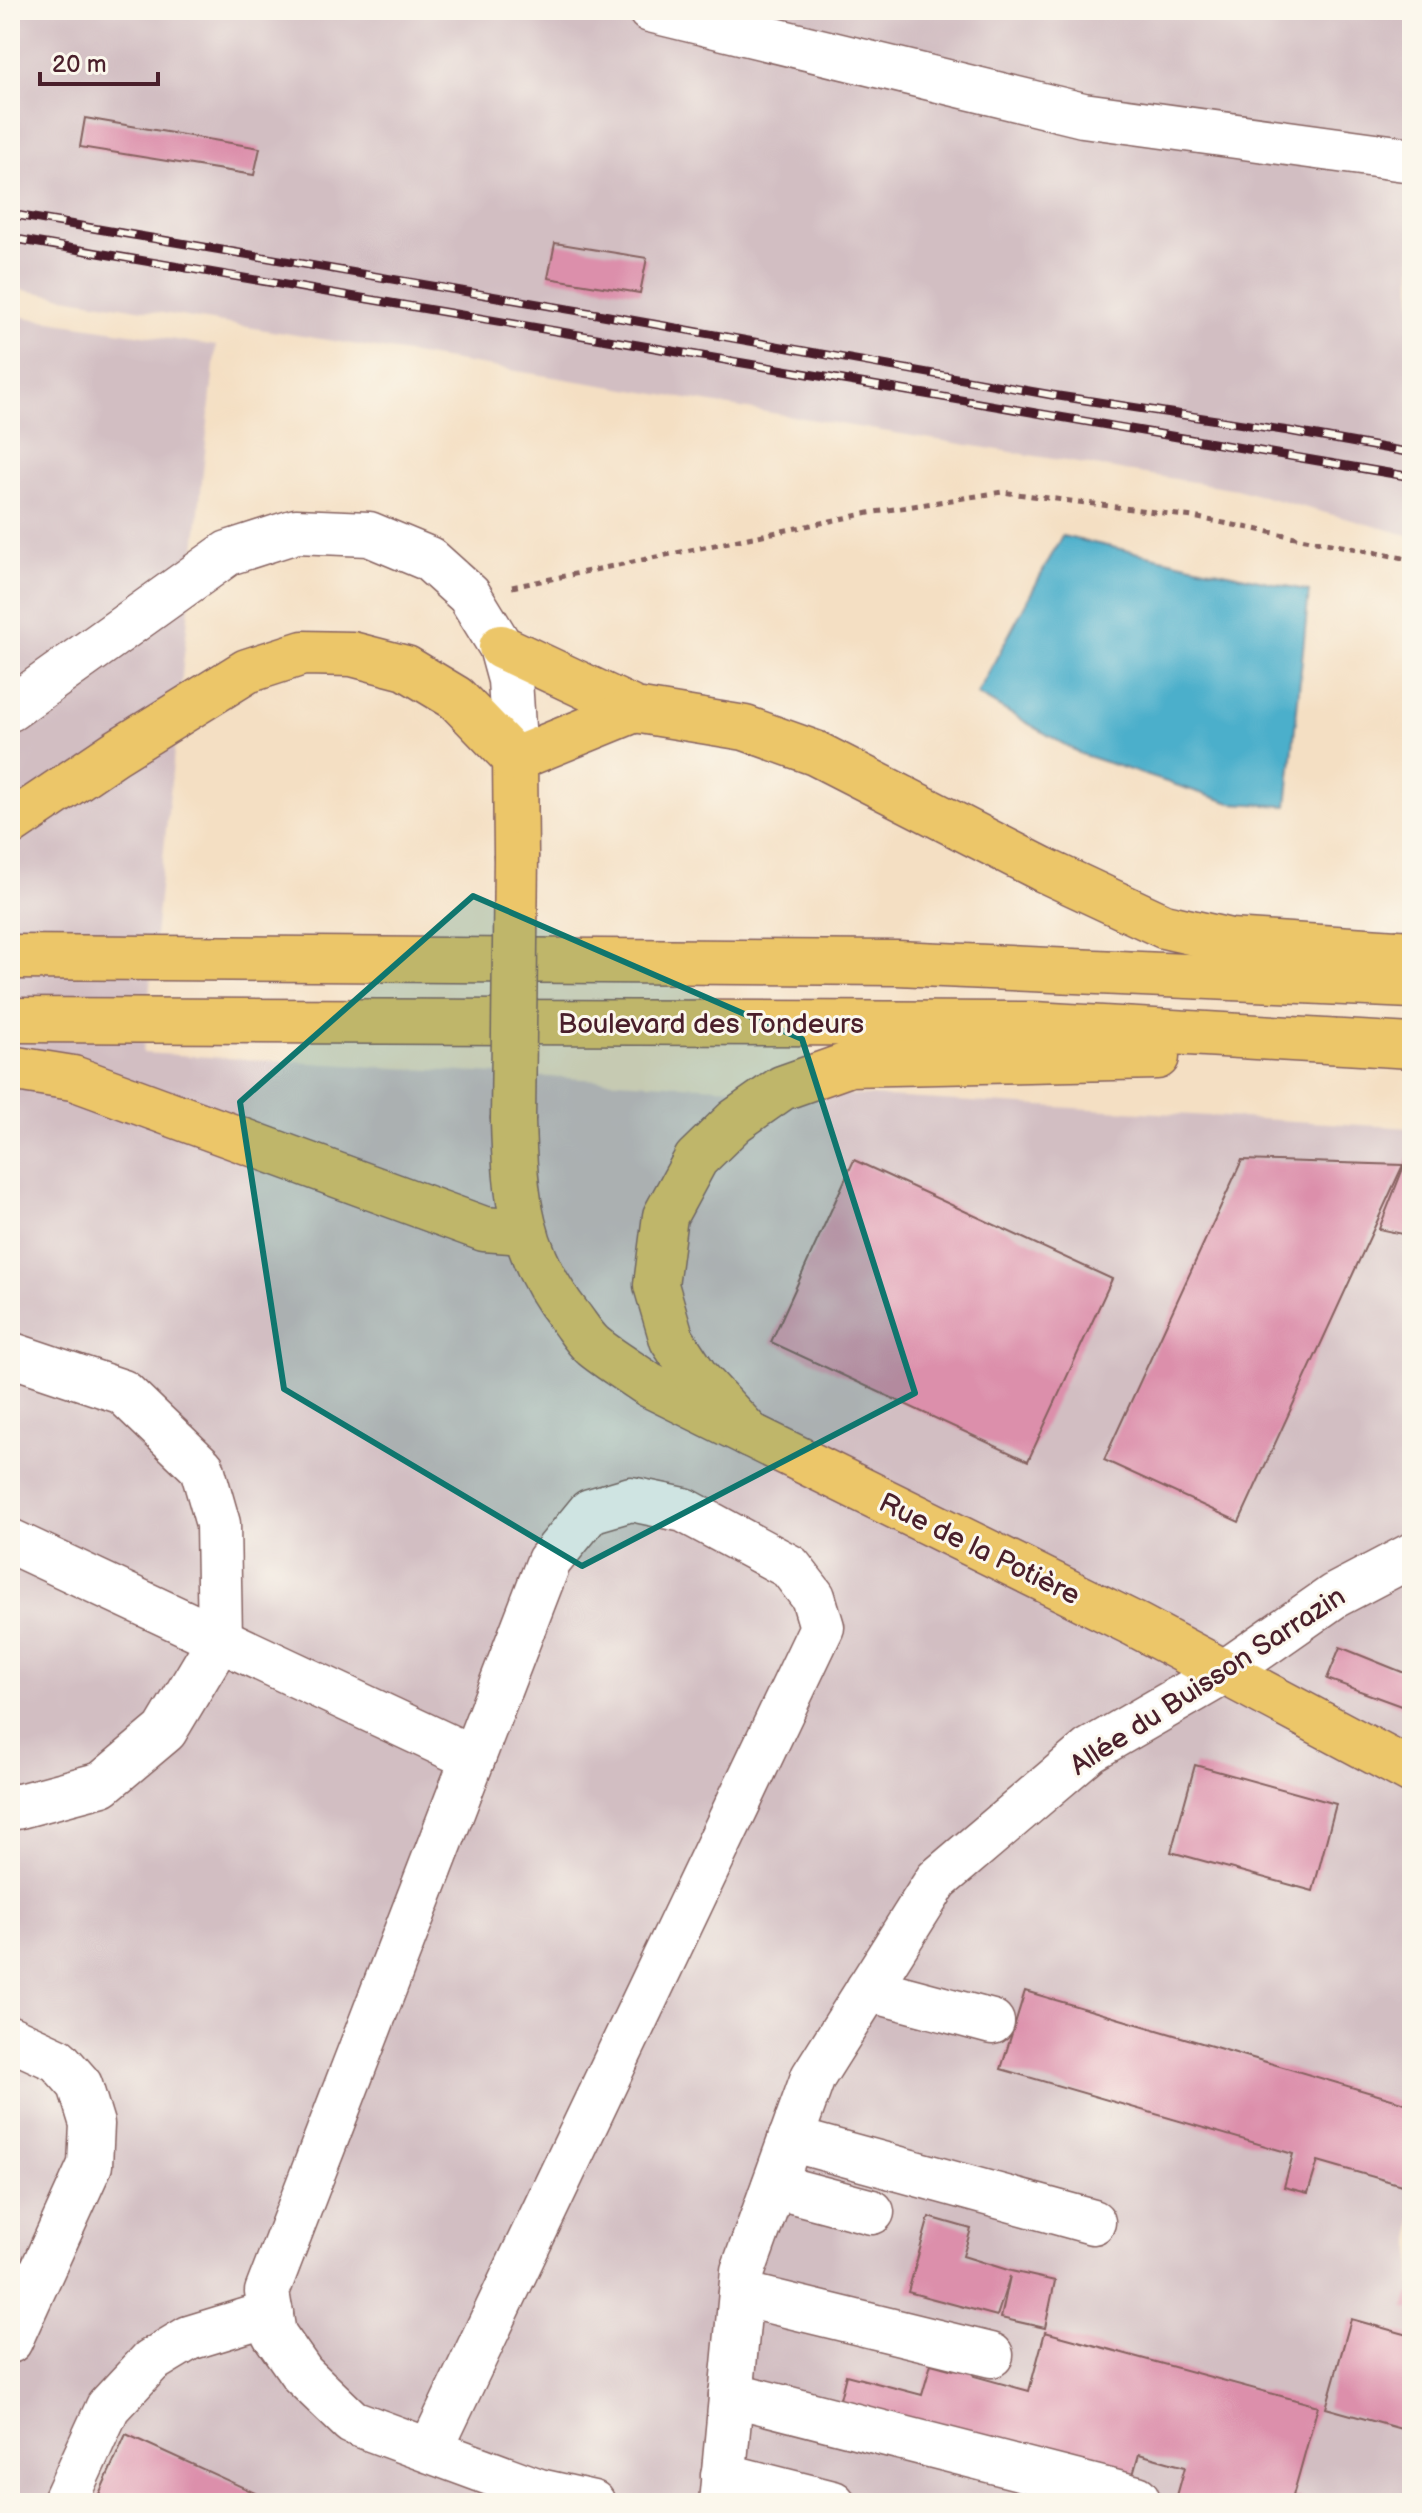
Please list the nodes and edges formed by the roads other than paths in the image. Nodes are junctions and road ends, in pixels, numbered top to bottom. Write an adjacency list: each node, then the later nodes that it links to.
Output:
1 (650, 10): 2 (street)
2 (721, 18): 3 (street)
3 (1412, 160)
4 (501, 647): 5 (street); 6 (main road); 7 (street)
5 (10, 709)
6 (635, 710): 7 (main road); 9 (main road)
7 (515, 759): 8 (main road); 15 (main road, Rue de la Potière, bridge)
8 (10, 824)
9 (1412, 953)
10 (10, 957): 11 (main road)
11 (1412, 986)
12 (10, 1020): 13 (main road, Boulevard des Tondeurs)
13 (1412, 1049): 17 (main road)
14 (10, 1068): 15 (main road)
15 (524, 1232): 17 (main road, Rue de la Potière)
16 (10, 1354): 20 (street)
17 (750, 1435): 21 (main road, Rue de la Potière)
18 (10, 1541): 20 (street)
19 (1412, 1555): 21 (street, Allée du Buisson Sarrazin)
20 (220, 1639): 22 (street); 24 (street)
21 (1225, 1672): 23 (main road, Rue de la Potière); 25 (street, Allée du Buisson Sarrazin)
22 (473, 1758): 33 (street); 37 (street)
23 (1412, 1772)
24 (10, 1805)
25 (868, 1989): 26 (street); 28 (street, Allée du Buisson Sarrazin)
26 (992, 2022)
27 (10, 2038): 34 (street)
28 (790, 2139): 29 (street, Allée du Buisson Sarrazin); 31 (street)
29 (774, 2186): 30 (street); 32 (street, Allée du Buisson Sarrazin)
30 (872, 2212)
31 (1093, 2222)
32 (741, 2294): 35 (street); 36 (street, Allée du Buisson Sarrazin)
33 (271, 2313): 37 (street); 41 (street)
34 (10, 2341)
35 (991, 2355)
36 (731, 2394): 38 (street, Allée du Buisson Sarrazin); 39 (street)
37 (430, 2451): 40 (street)
38 (722, 2489): 42 (street)
39 (1137, 2498)
40 (571, 2500)
41 (64, 2503)
42 (833, 2503)

